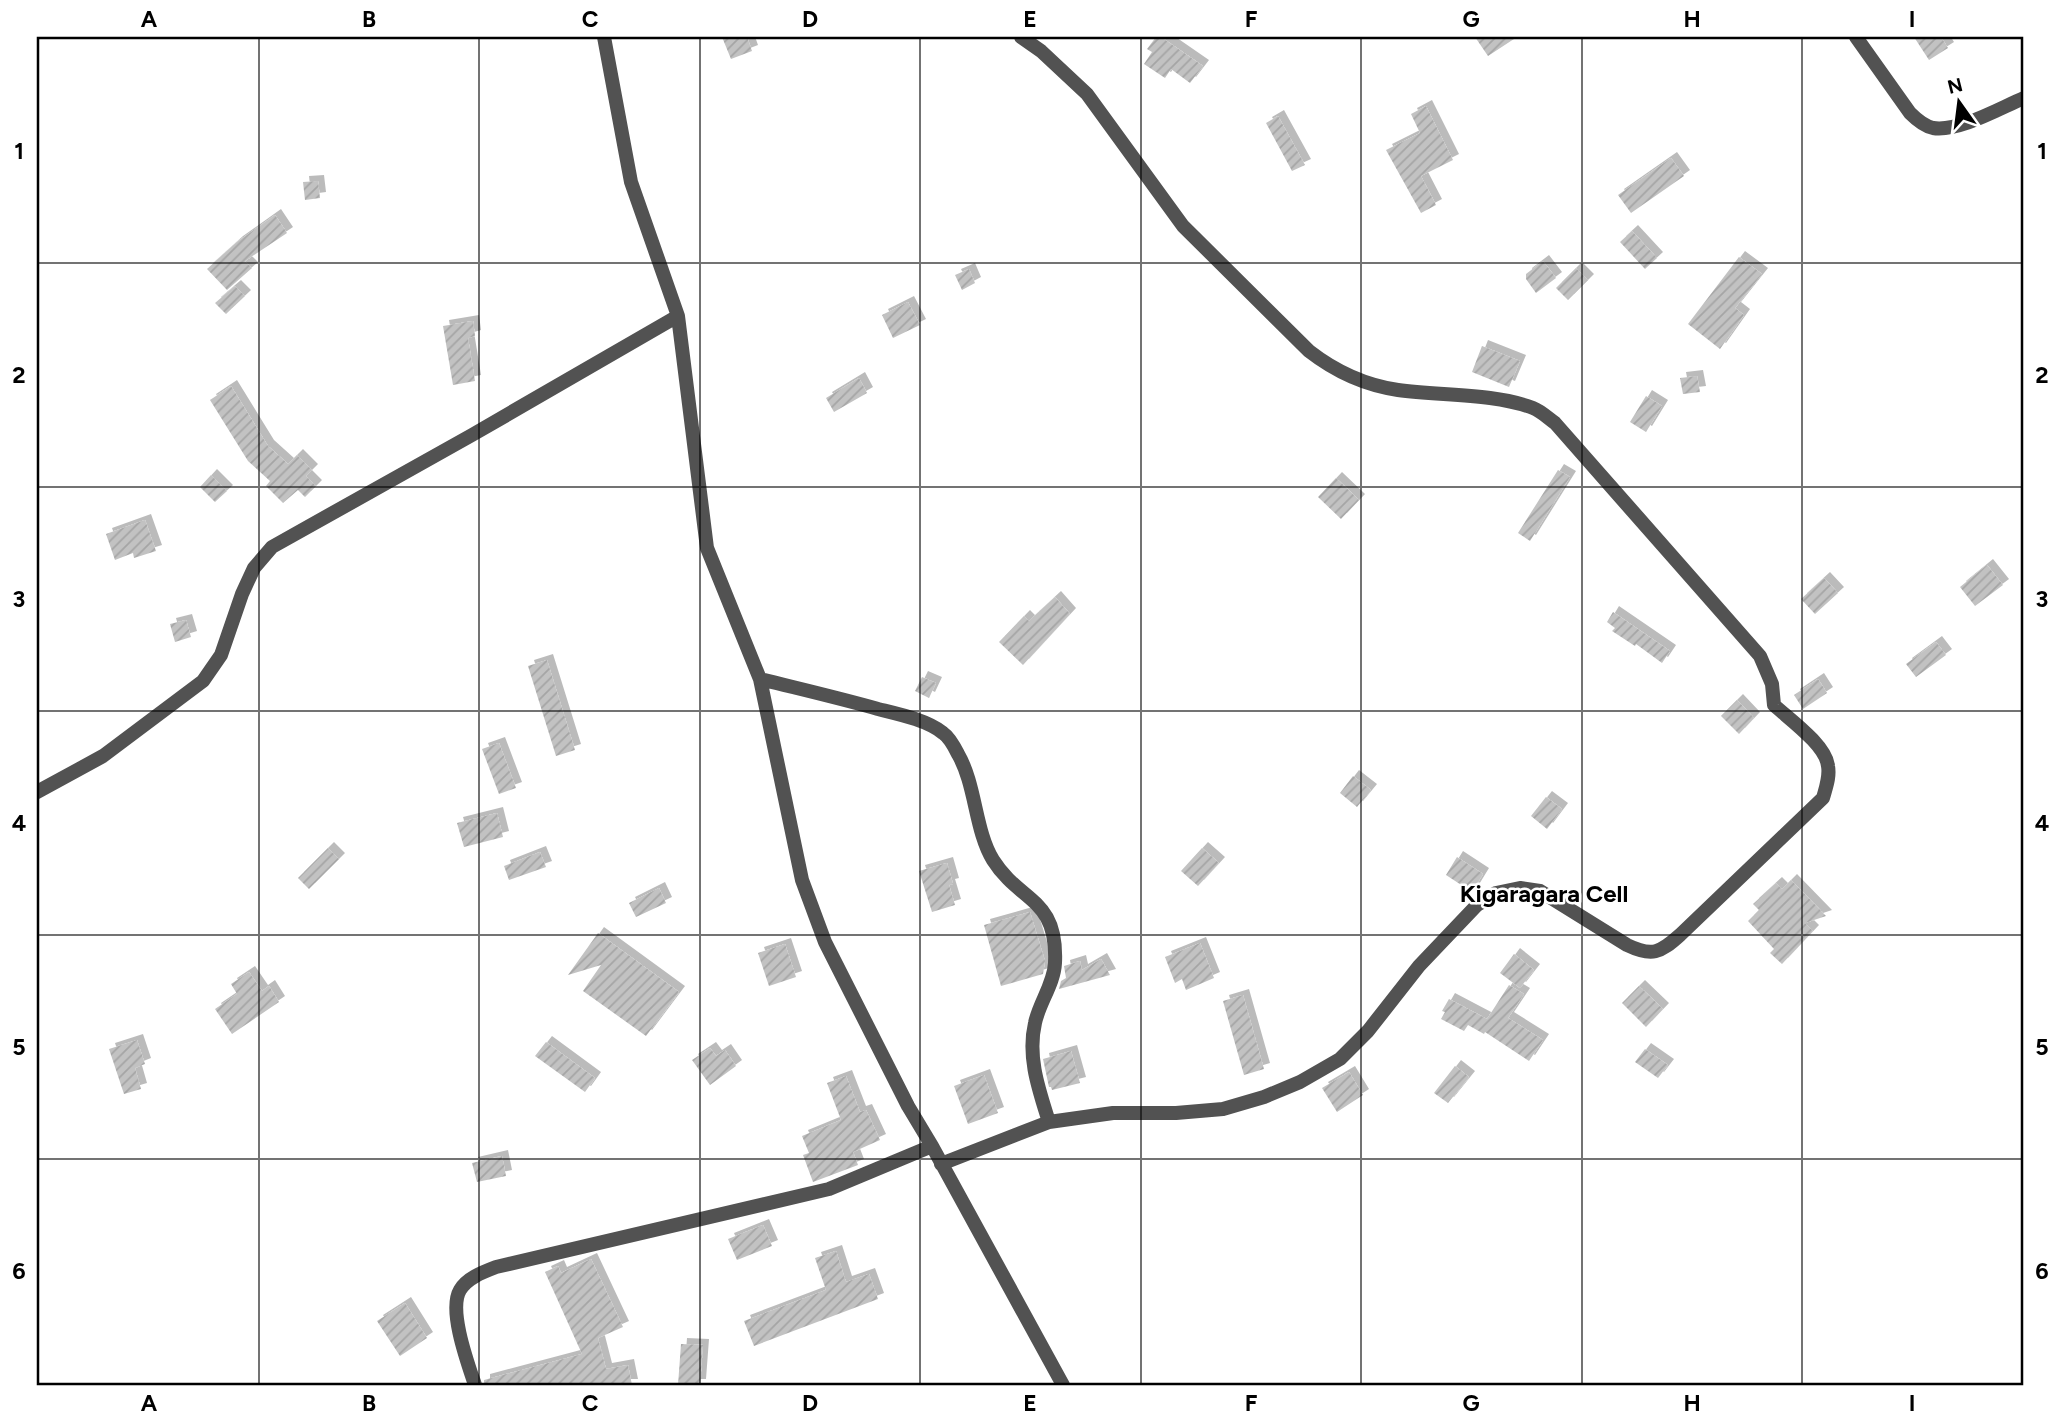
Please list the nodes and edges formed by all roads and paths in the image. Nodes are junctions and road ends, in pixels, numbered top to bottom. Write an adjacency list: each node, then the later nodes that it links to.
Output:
1 (604, 37): 5 (street)
2 (1021, 37): 8 (street)
3 (1856, 37): 4 (street)
4 (2024, 97)
5 (678, 316): 6 (street); 7 (street)
6 (760, 678): 8 (street); 9 (street)
7 (37, 792)
8 (1049, 1122): 10 (street)
9 (932, 1146): 10 (street); 11 (street)
10 (942, 1164): 12 (street)
11 (475, 1385)
12 (1063, 1385)

